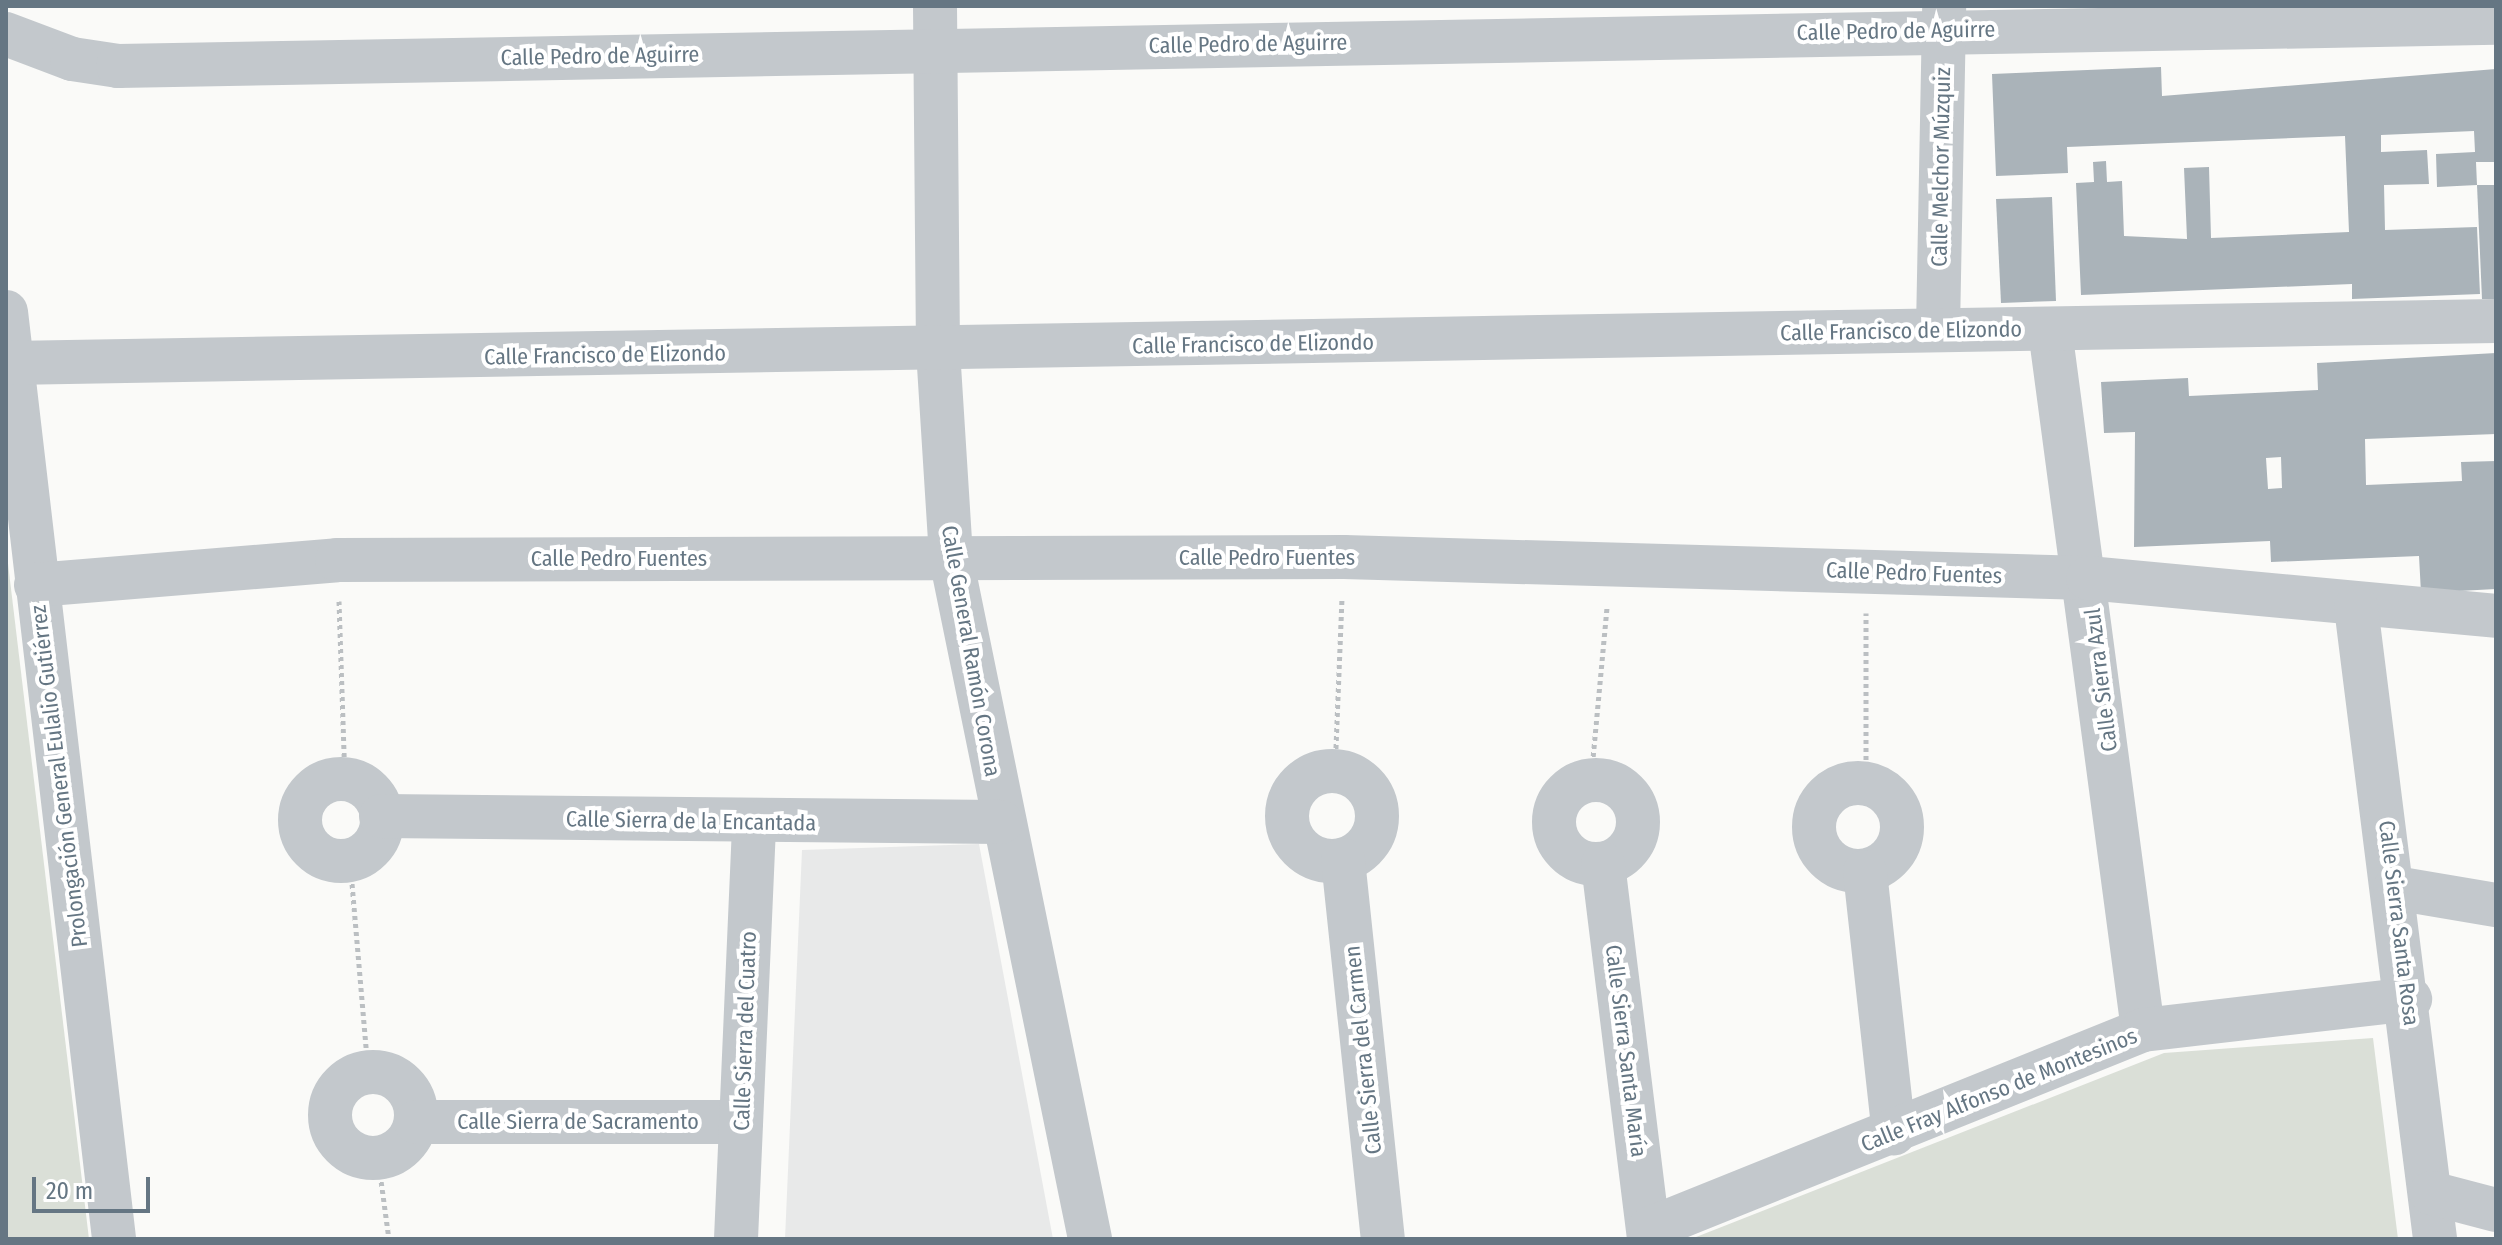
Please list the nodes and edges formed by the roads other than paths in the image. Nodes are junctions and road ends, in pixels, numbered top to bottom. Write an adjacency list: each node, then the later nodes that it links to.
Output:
1 (935, 6): 5 (street, Calle General Ramón Corona)
2 (1944, 18): 3 (street, Calle Pedro de Aguirre); 5 (street, Calle Pedro de Aguirre); 8 (street, Calle Melchor Múzquiz)
3 (2496, 23)
4 (6, 34): 5 (street, Calle Pedro de Aguirre)
5 (936, 49): 10 (street, Calle General Ramón Corona)
6 (6, 312): 11 (street, Prolongación General Eulalio Gutiérrez)
7 (2496, 321): 9 (street, Calle Francisco de Elizondo)
8 (1938, 329): 9 (street, Calle Francisco de Elizondo); 10 (street, Calle Francisco de Elizondo)
9 (2050, 330): 13 (street, Calle Sierra Azul)
10 (938, 350): 11 (street, Calle Francisco de Elizondo); 12 (street, Calle General Ramón Corona)
11 (10, 363): 14 (street, Prolongación General Eulalio Gutiérrez)
12 (951, 558): 13 (street, Calle Pedro Fuentes); 14 (street, Calle Pedro Fuentes); 19 (street, Calle General Ramón Corona)
13 (2088, 578): 15 (street, Calle Pedro Fuentes); 26 (street, Calle Sierra Azul)
14 (36, 585): 33 (street, Prolongación General Eulalio Gutiérrez)
15 (2356, 607): 16 (street, Calle Pedro Fuentes); 23 (street, Calle Sierra Santa Rosa)
16 (2496, 616)
17 (1591, 780): 32 (street, Calle Sierra Santa María)
18 (381, 816): 18 (street); 20 (street, Calle Sierra de la Encantada)
19 (1001, 822): 20 (street, Calle Sierra de la Encantada); 35 (street, Calle General Ramón Corona)
20 (754, 823): 28 (street, Calle Sierra del Cuatro)
21 (1343, 860): 21 (street); 36 (street, Calle Sierra del Carmen)
22 (1865, 872): 22 (street); 29 (street)
23 (2395, 888): 24 (street); 25 (street, Calle Sierra Santa Rosa)
24 (2496, 905)
25 (2410, 999): 26 (street, Calle Fray Alfonso de Montesinos); 30 (street, Calle Sierra Santa Rosa)
26 (2143, 1030): 29 (street, Calle Fray Alfonso de Montesinos)
27 (416, 1122): 27 (street); 28 (street, Calle Sierra de Sacramento)
28 (741, 1122): 34 (street, Calle Sierra del Cuatro)
29 (1894, 1133): 32 (street, Calle Fray Alfonso de Montesinos)
30 (2431, 1193): 31 (street); 37 (street, Calle Sierra Santa Rosa)
31 (2496, 1210)
32 (1649, 1234)
33 (114, 1239)
34 (736, 1239)
35 (1090, 1239)
36 (1383, 1239)
37 (2435, 1239)

